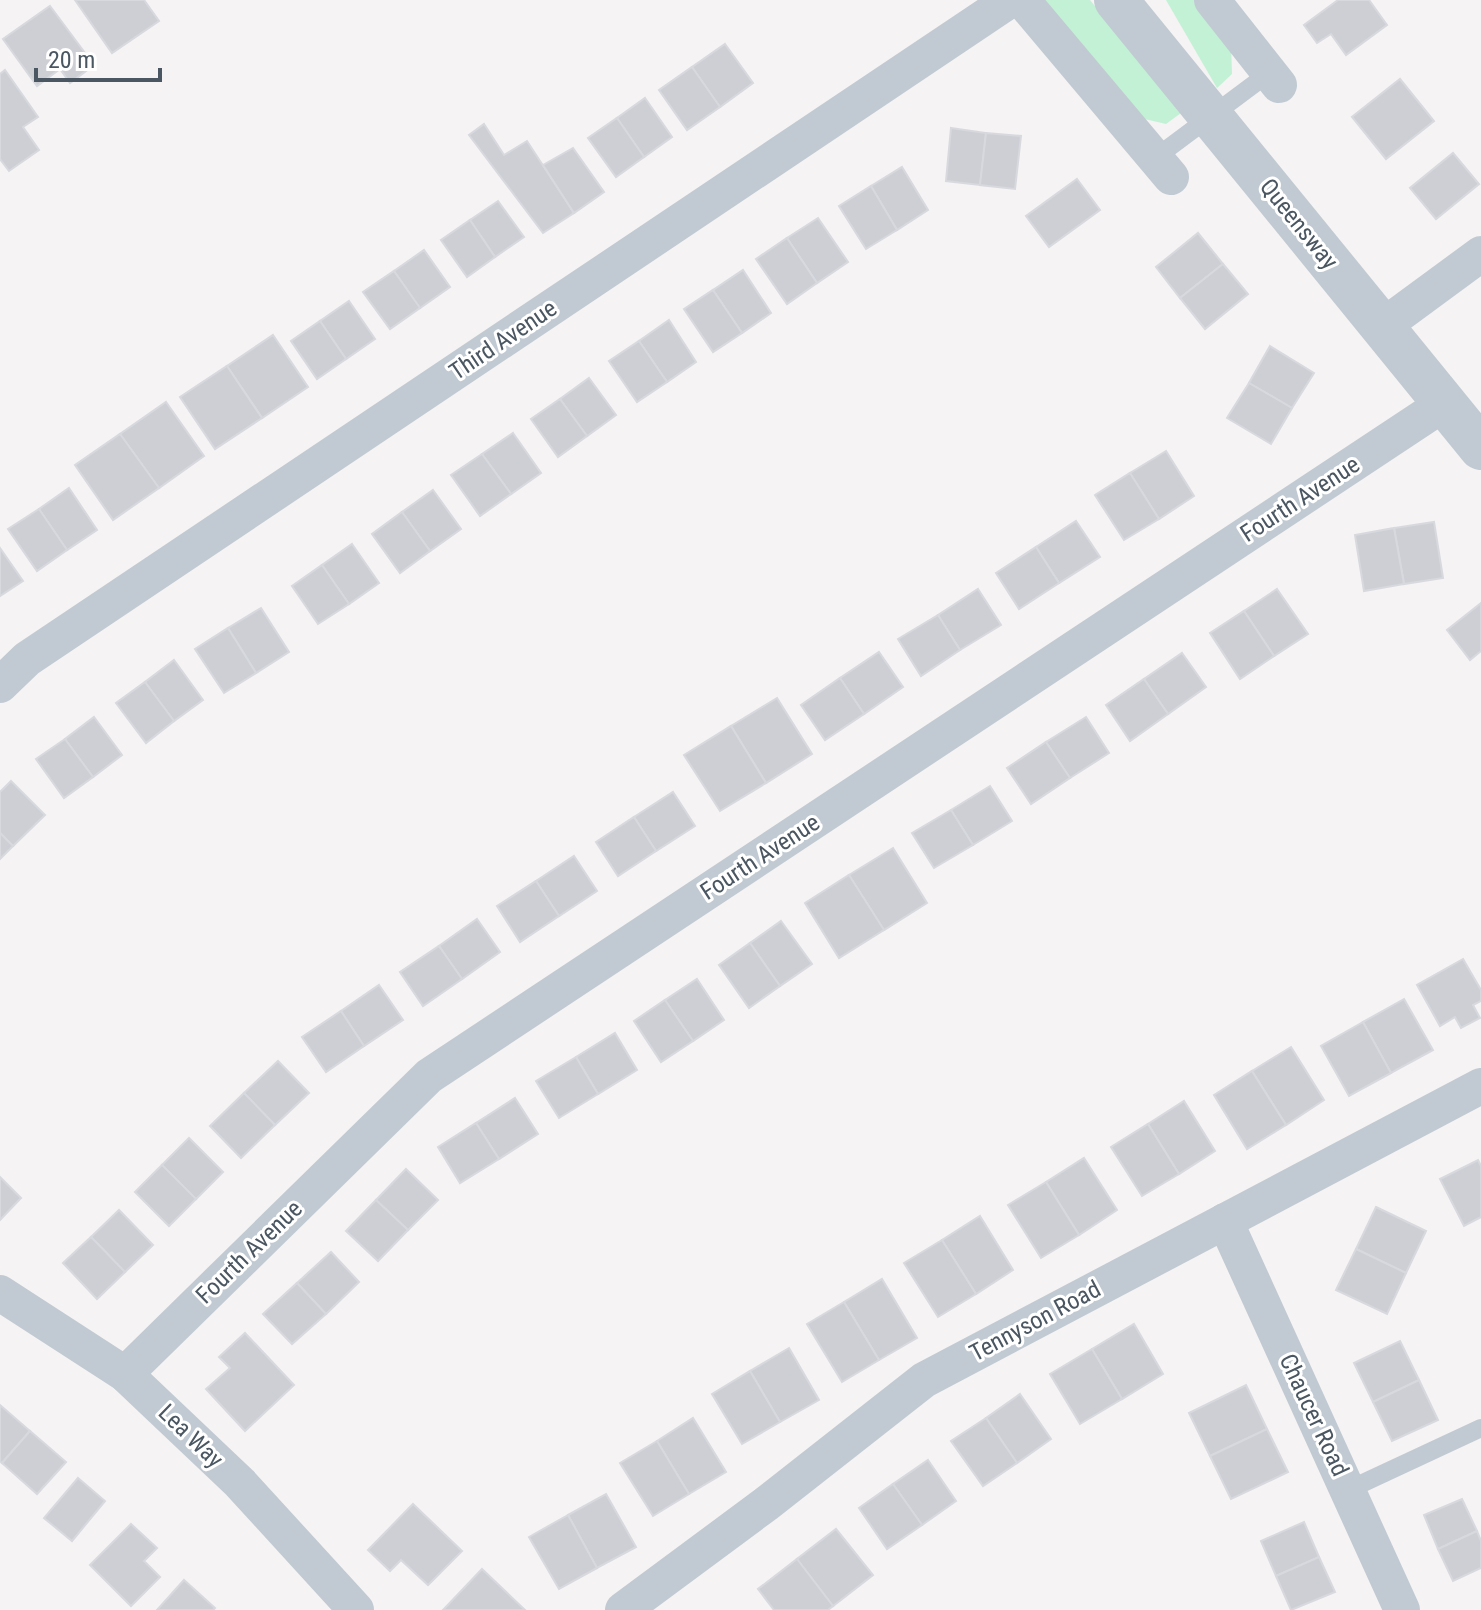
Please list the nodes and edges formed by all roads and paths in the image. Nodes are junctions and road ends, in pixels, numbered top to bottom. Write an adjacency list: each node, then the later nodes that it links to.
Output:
1 (1010, 0): 12 (street, Third Avenue)
2 (1022, 0): 7 (street)
3 (1116, 0): 6 (street, Queensway)
4 (1212, 0): 5 (street)
5 (1274, 79): 6 (lane)
6 (1210, 116): 7 (lane); 9 (street, Queensway)
7 (1163, 167)
8 (1481, 254): 9 (street)
9 (1383, 326): 10 (street, Queensway)
10 (1445, 403): 11 (street, Queensway); 16 (street, Fourth Avenue)
11 (1481, 448)
12 (0, 685)
13 (1481, 1086): 14 (street, Tennyson Road)
14 (1225, 1221): 18 (street, Chaucer Road); 20 (street, Tennyson Road)
15 (0, 1293): 16 (street, Lea Way)
16 (125, 1374): 19 (street, Lea Way)
17 (1481, 1428): 18 (lane)
18 (1348, 1490): 21 (street, Chaucer Road)
19 (356, 1610)
20 (623, 1610)
21 (1402, 1610)

